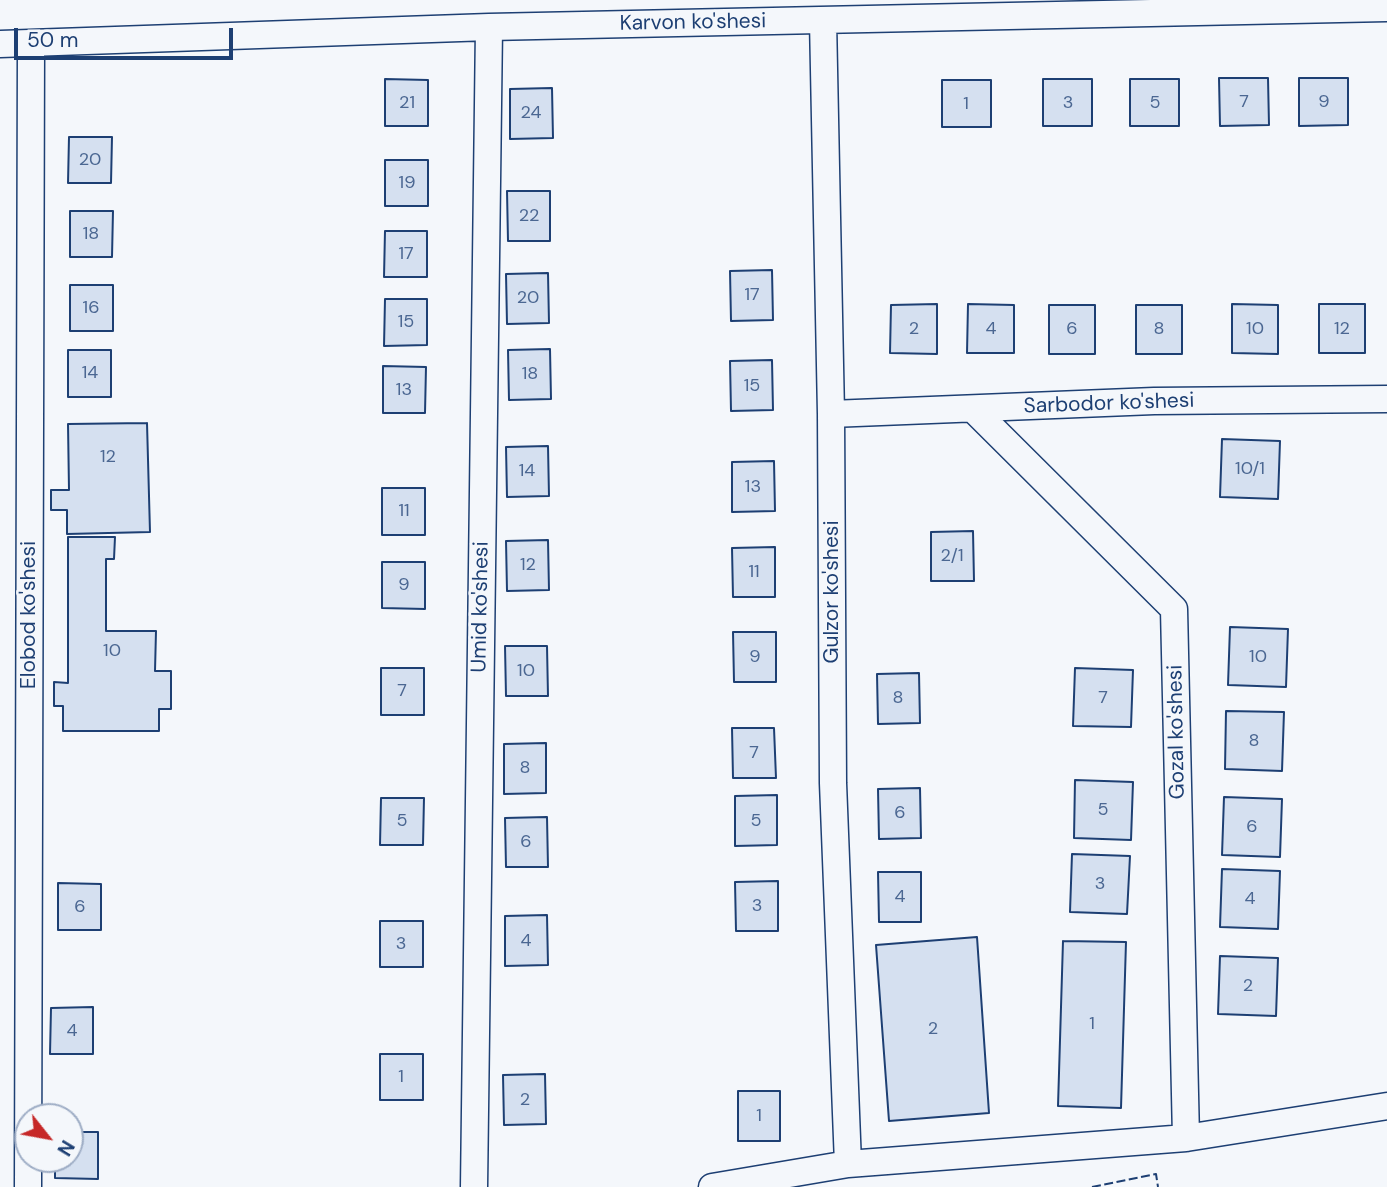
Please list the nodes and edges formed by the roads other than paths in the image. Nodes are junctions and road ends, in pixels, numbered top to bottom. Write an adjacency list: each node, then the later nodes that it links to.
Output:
1 (1387, 8): 2 (street, Karvon ko'shesi)
2 (823, 20): 3 (street, Karvon ko'shesi); 8 (street, Gulzor ko'shesi)
3 (489, 27): 5 (street, Karvon ko'shesi); 13 (street, Umid ko'shesi)
4 (0, 44): 5 (street, Karvon ko'shesi)
5 (31, 44): 12 (street, Elobod ko'shesi)
6 (1387, 399): 7 (street, Sarbodor ko'shesi)
7 (973, 409): 8 (street, Sarbodor ko'shesi); 10 (street, Gozal ko'shesi)
8 (831, 414): 11 (street, Gulzor ko'shesi)
9 (1387, 1106): 10 (street)
10 (1186, 1138): 11 (street)
11 (848, 1164): 14 (street)
12 (27, 1187)
13 (474, 1187)
14 (712, 1187)

